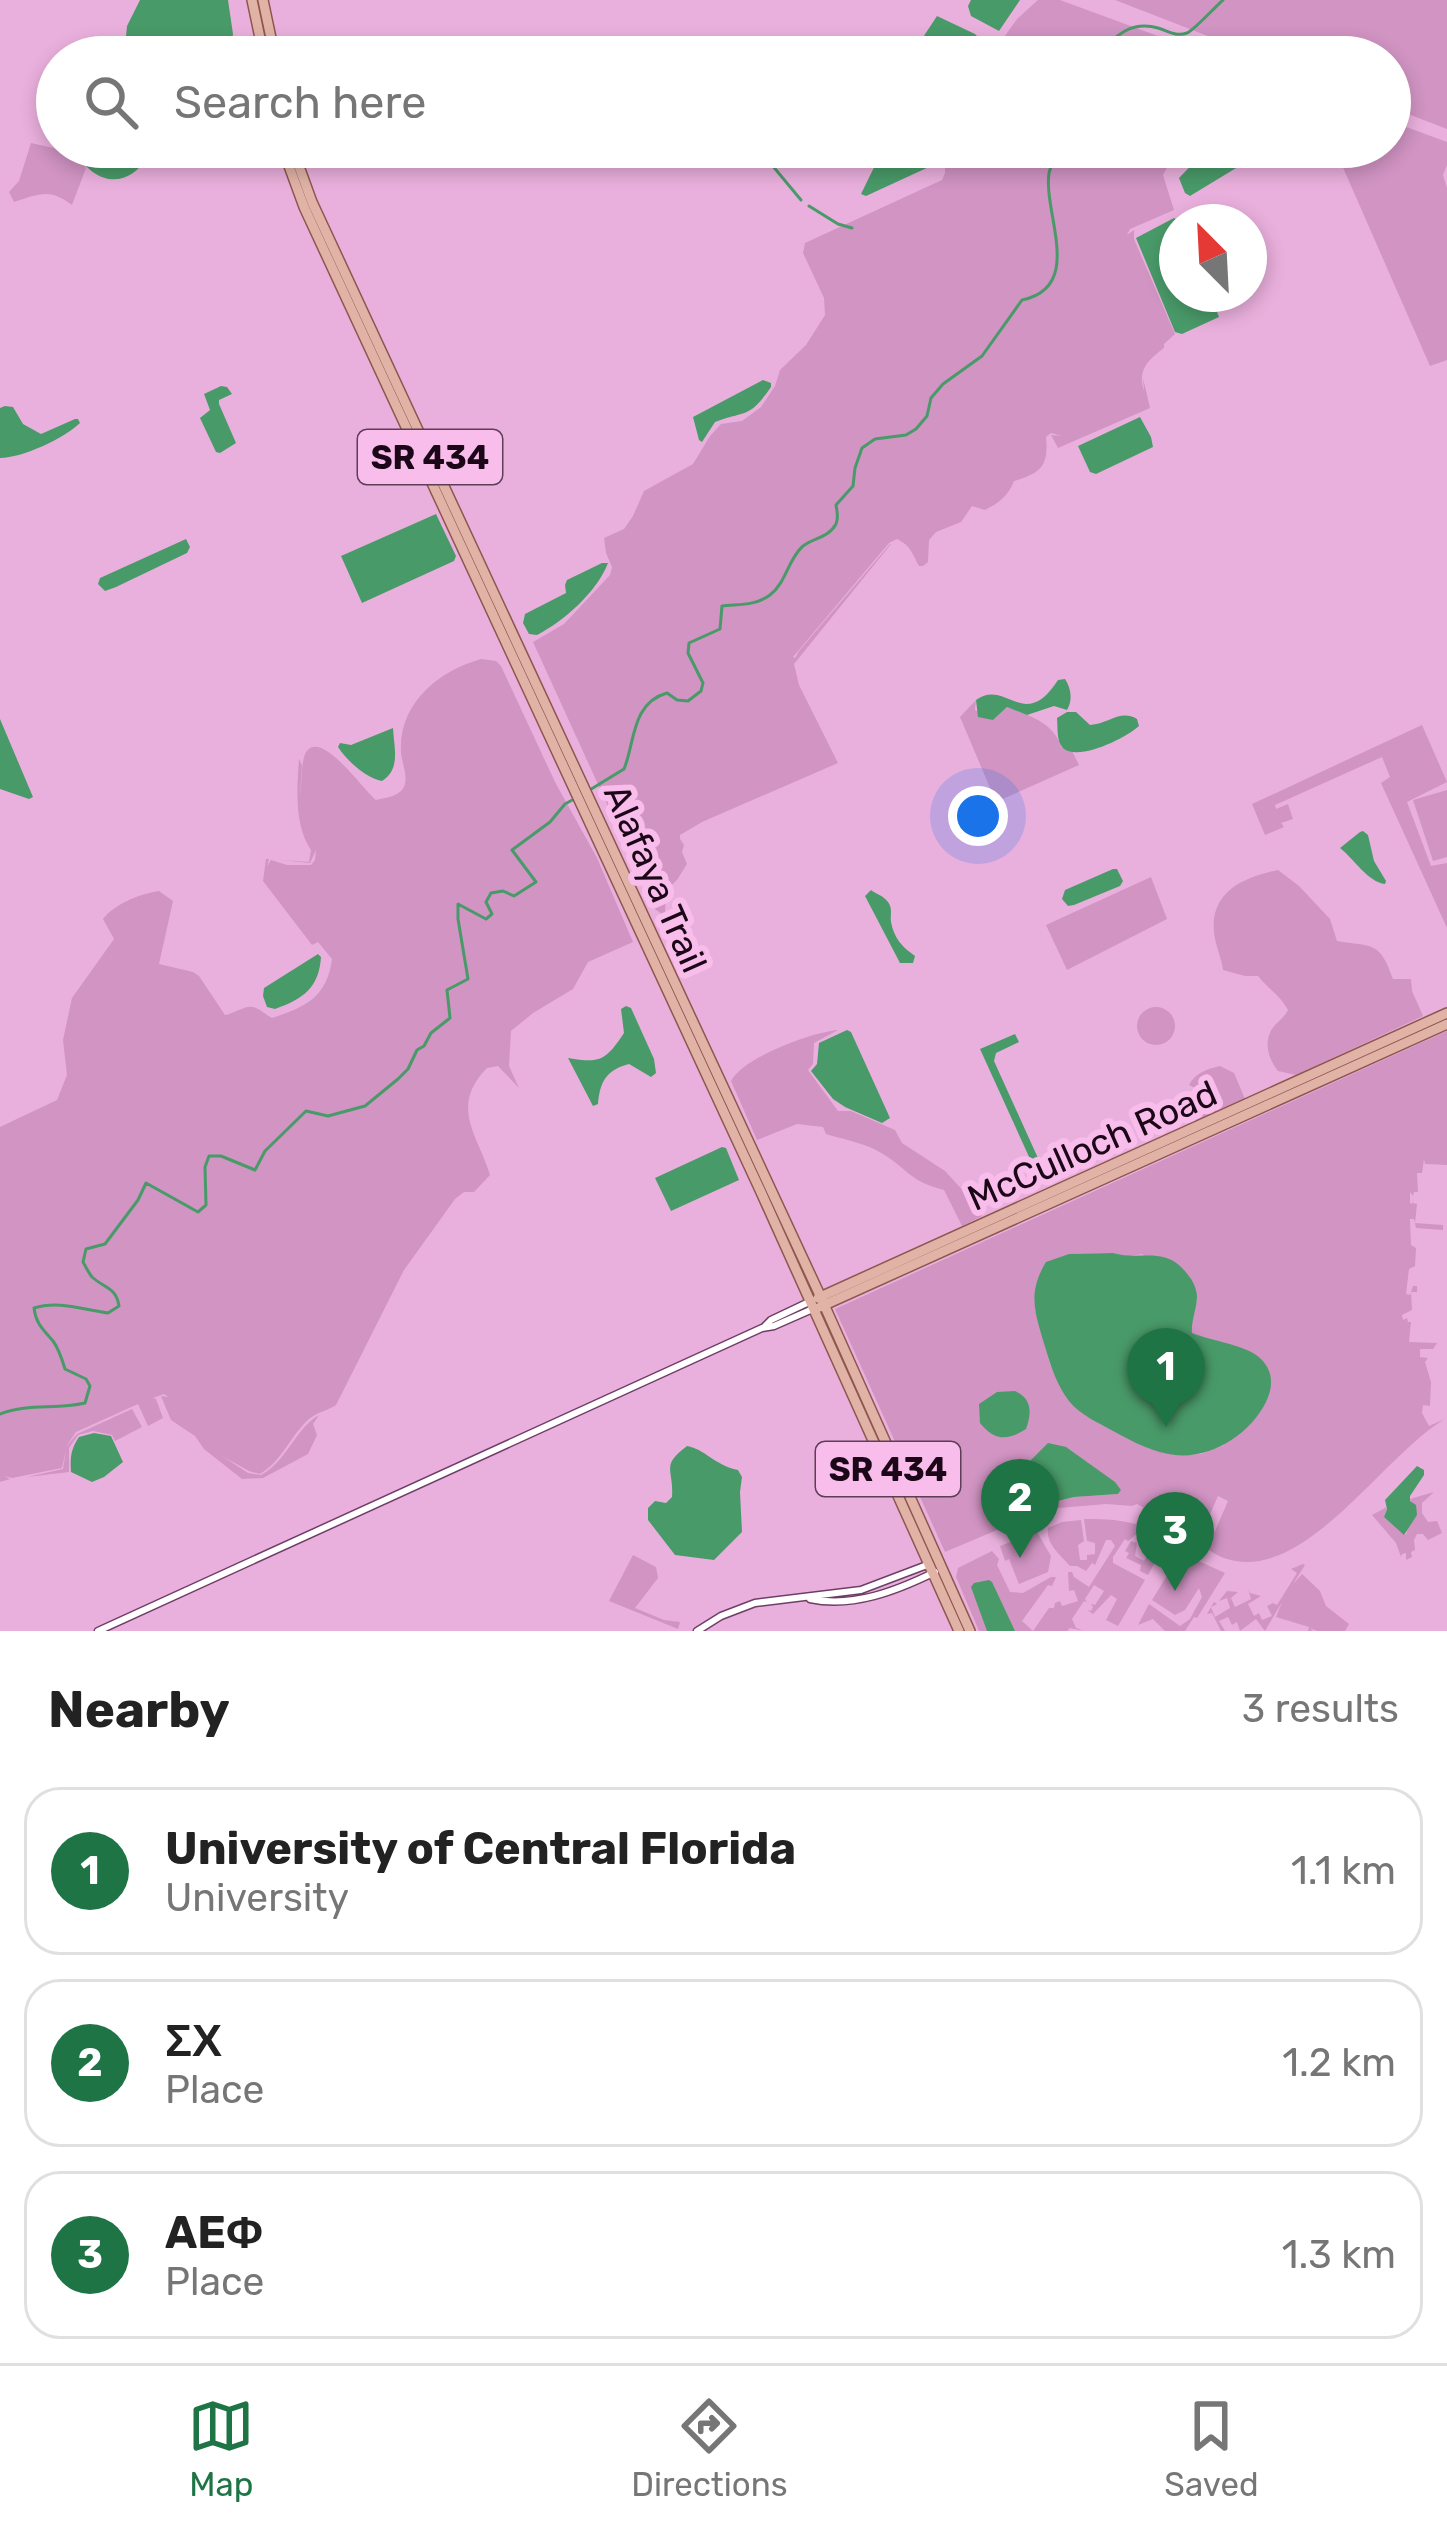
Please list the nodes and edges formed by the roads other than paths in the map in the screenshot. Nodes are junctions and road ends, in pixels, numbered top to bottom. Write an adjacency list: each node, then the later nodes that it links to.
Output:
1 (263, 0): 4 (main road)
2 (254, 6): 3 (main road)
3 (263, 36)
4 (267, 36)
5 (290, 168): 7 (main road, Alafaya Trail / SR 434)
6 (299, 168): 7 (main road, Alafaya Trail / SR 434)
7 (339, 272): 8 (main road, Alafaya Trail / SR 434); 8 (main road, Alafaya Trail / SR 434)
8 (472, 561): 9 (main road, Alafaya Trail / SR 434); 10 (main road, Alafaya Trail / SR 434)
9 (542, 718): 10 (main road); 11 (main road, Alafaya Trail / SR 434)
10 (557, 726): 11 (main road, Alafaya Trail / SR 434)
11 (569, 766): 12 (main road, Alafaya Trail / SR 434)
12 (592, 815): 13 (main road, Alafaya Trail / SR 434); 14 (main road, Alafaya Trail / SR 434)
13 (604, 853): 14 (main road); 15 (main road, Alafaya Trail / SR 434)
14 (618, 859): 16 (main road, Alafaya Trail / SR 434)
15 (637, 926): 16 (main road); 19 (main road, Alafaya Trail / SR 434)
16 (669, 972): 19 (main road, Alafaya Trail / SR 434)
17 (1447, 1013): 20 (main road, McCulloch Road)
18 (1447, 1024): 20 (main road, McCulloch Road)
19 (765, 1186): 20 (main road, Alafaya Trail / SR 434); 20 (main road, Alafaya Trail / SR 434)
20 (818, 1303): 21 (main road, Alafaya Trail / SR 434); 22 (main road, Alafaya Trail / SR 434); 24 (street, McCulloch Road)
21 (873, 1437): 22 (main road); 23 (main road, Alafaya Trail / SR 434)
22 (890, 1449): 23 (main road, Alafaya Trail / SR 434)
23 (936, 1566): 25 (street); 26 (main road, Alafaya Trail / SR 434); 27 (main road, Alafaya Trail / SR 434)
24 (98, 1631)
25 (697, 1631)
26 (959, 1631)
27 (970, 1631)

